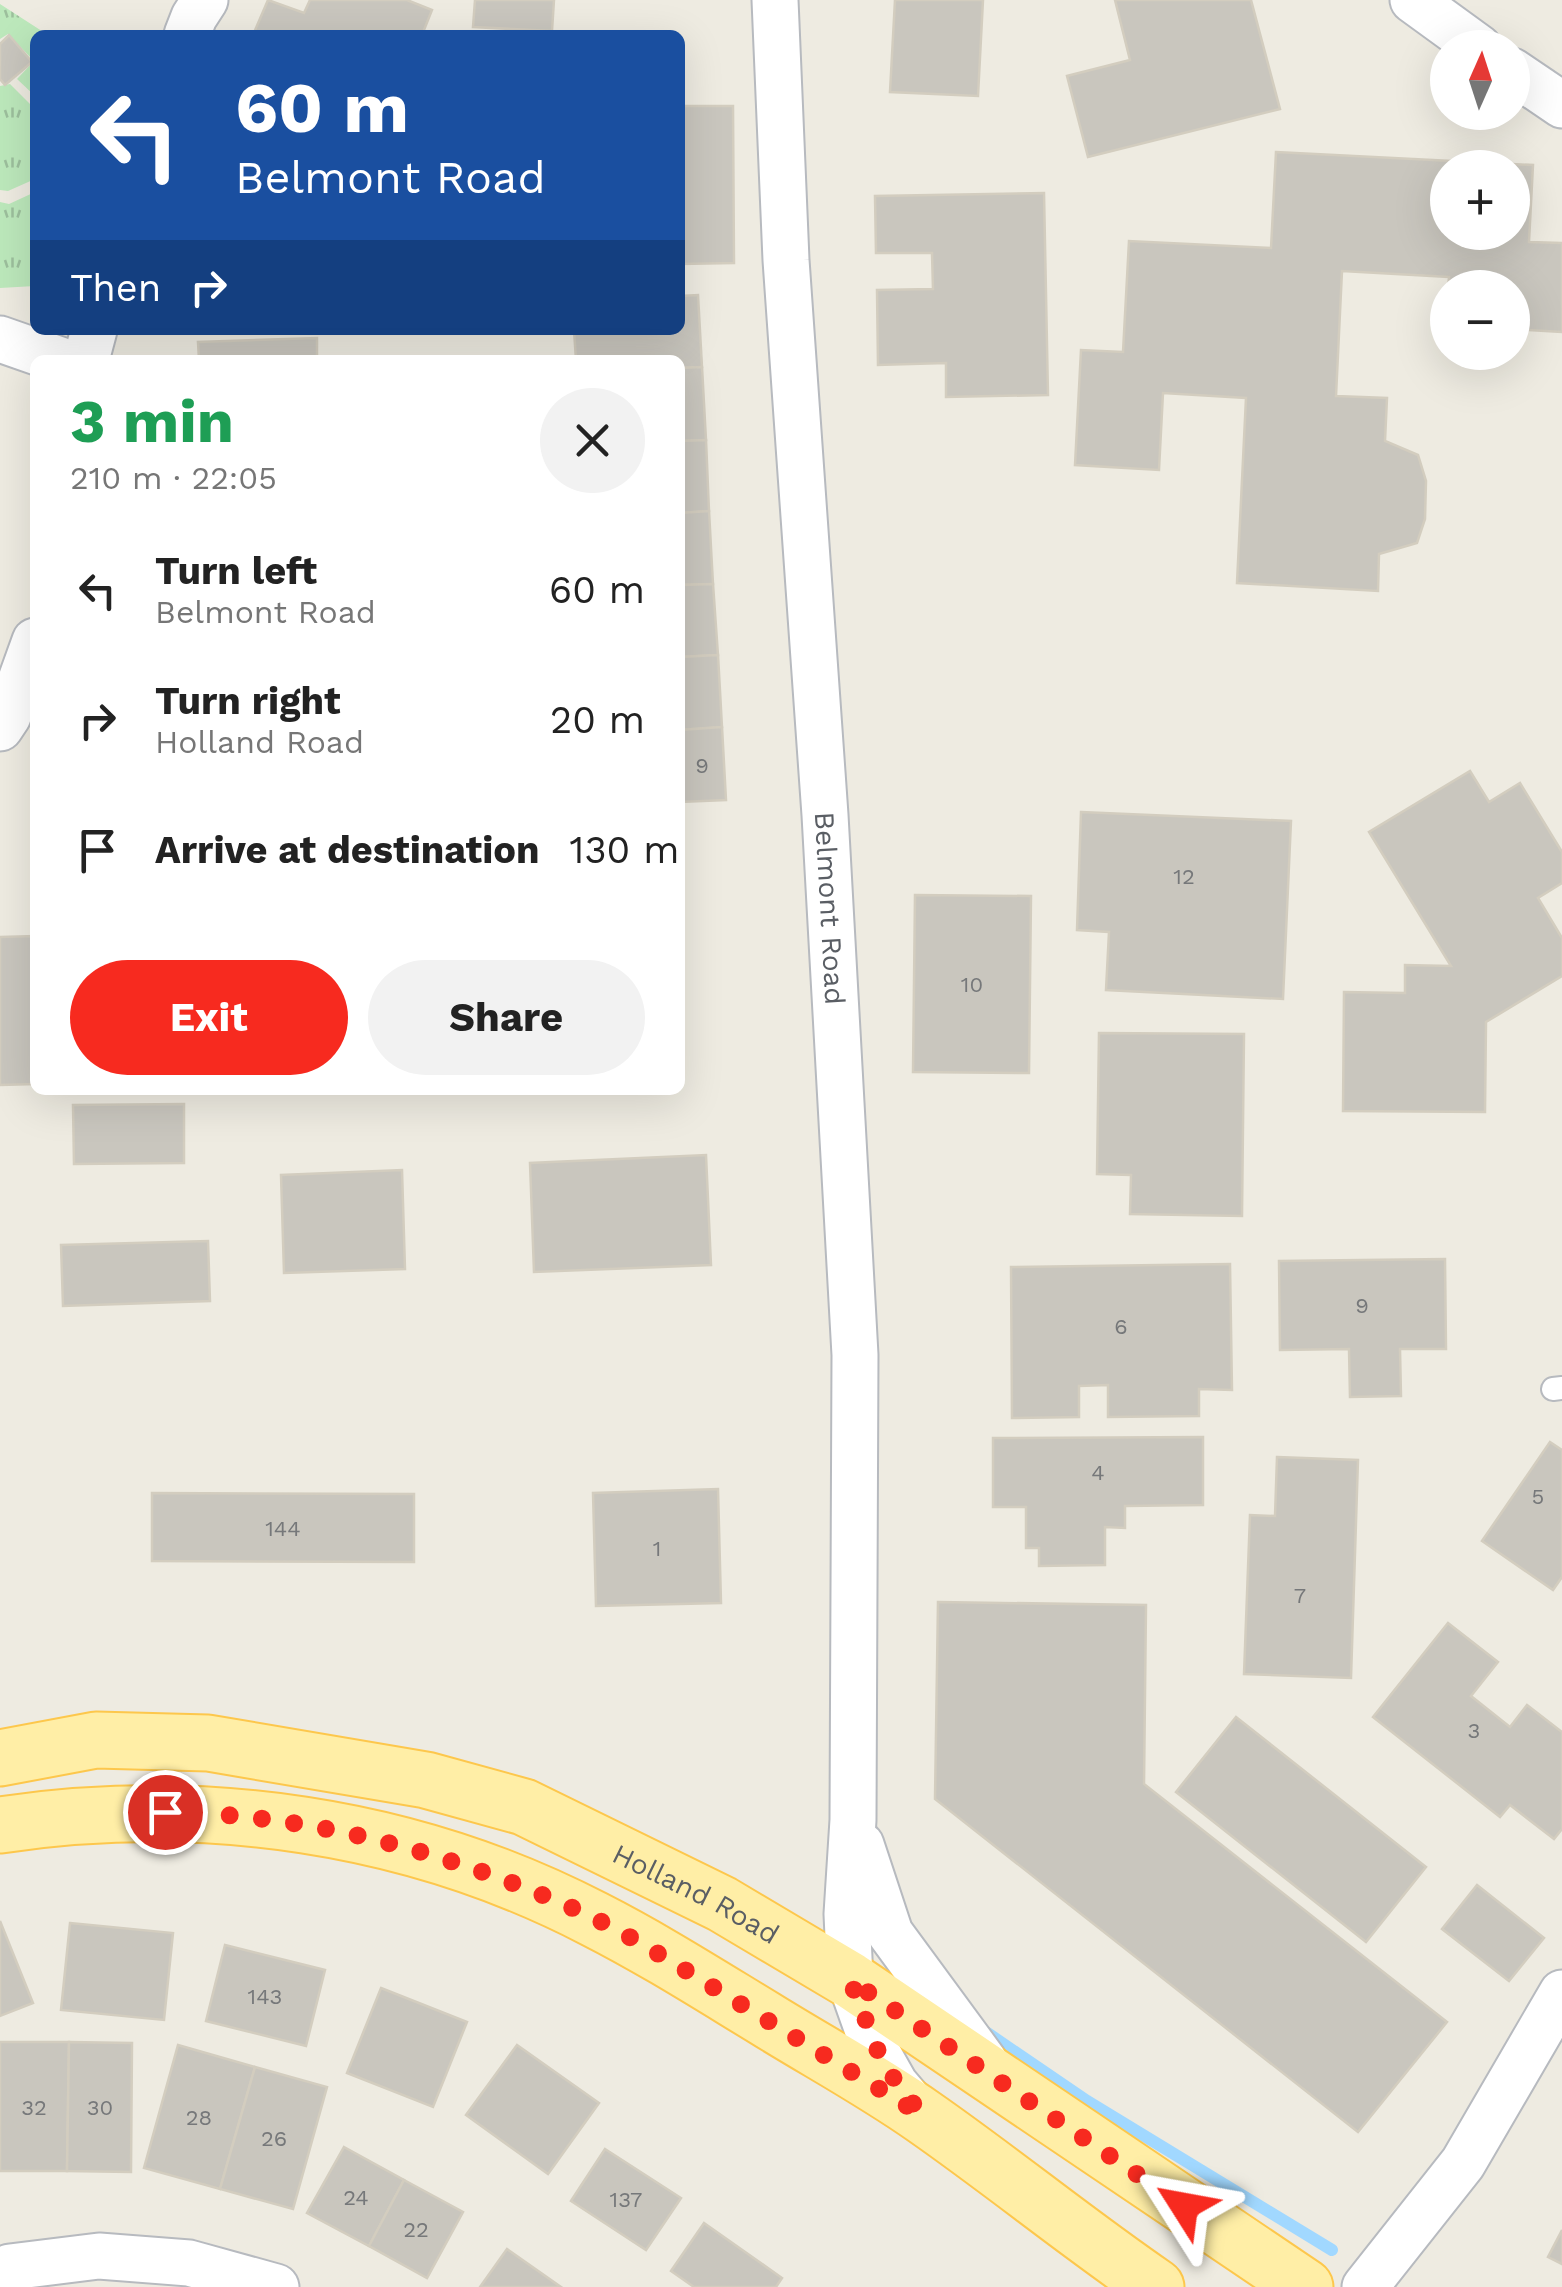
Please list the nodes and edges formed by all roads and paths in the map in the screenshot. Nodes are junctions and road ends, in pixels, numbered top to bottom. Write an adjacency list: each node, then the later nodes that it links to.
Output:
1 (205, 0): 4 (street)
2 (775, 0): 13 (street, Belmont Road)
3 (1413, 0): 5 (street)
4 (190, 30)
5 (1454, 30)
6 (1530, 83): 7 (street)
7 (1562, 105)
8 (0, 339): 9 (street)
9 (46, 355)
10 (30, 655): 11 (street)
11 (0, 728)
12 (0, 1758): 15 (main road, Holland Road)
13 (853, 1820): 15 (street, Belmont Road); 17 (street, Belmont Road)
14 (0, 1826): 18 (main road)
15 (850, 1980): 17 (main road, Holland Road); 18 (street, Belmont Road)
16 (1558, 2011): 23 (street)
17 (1000, 2082): 22 (main road, Holland Road)
18 (922, 2115): 21 (main road)
19 (0, 2271): 20 (street)
20 (276, 2287)
21 (1156, 2287)
22 (1305, 2287)
23 (1365, 2287)

